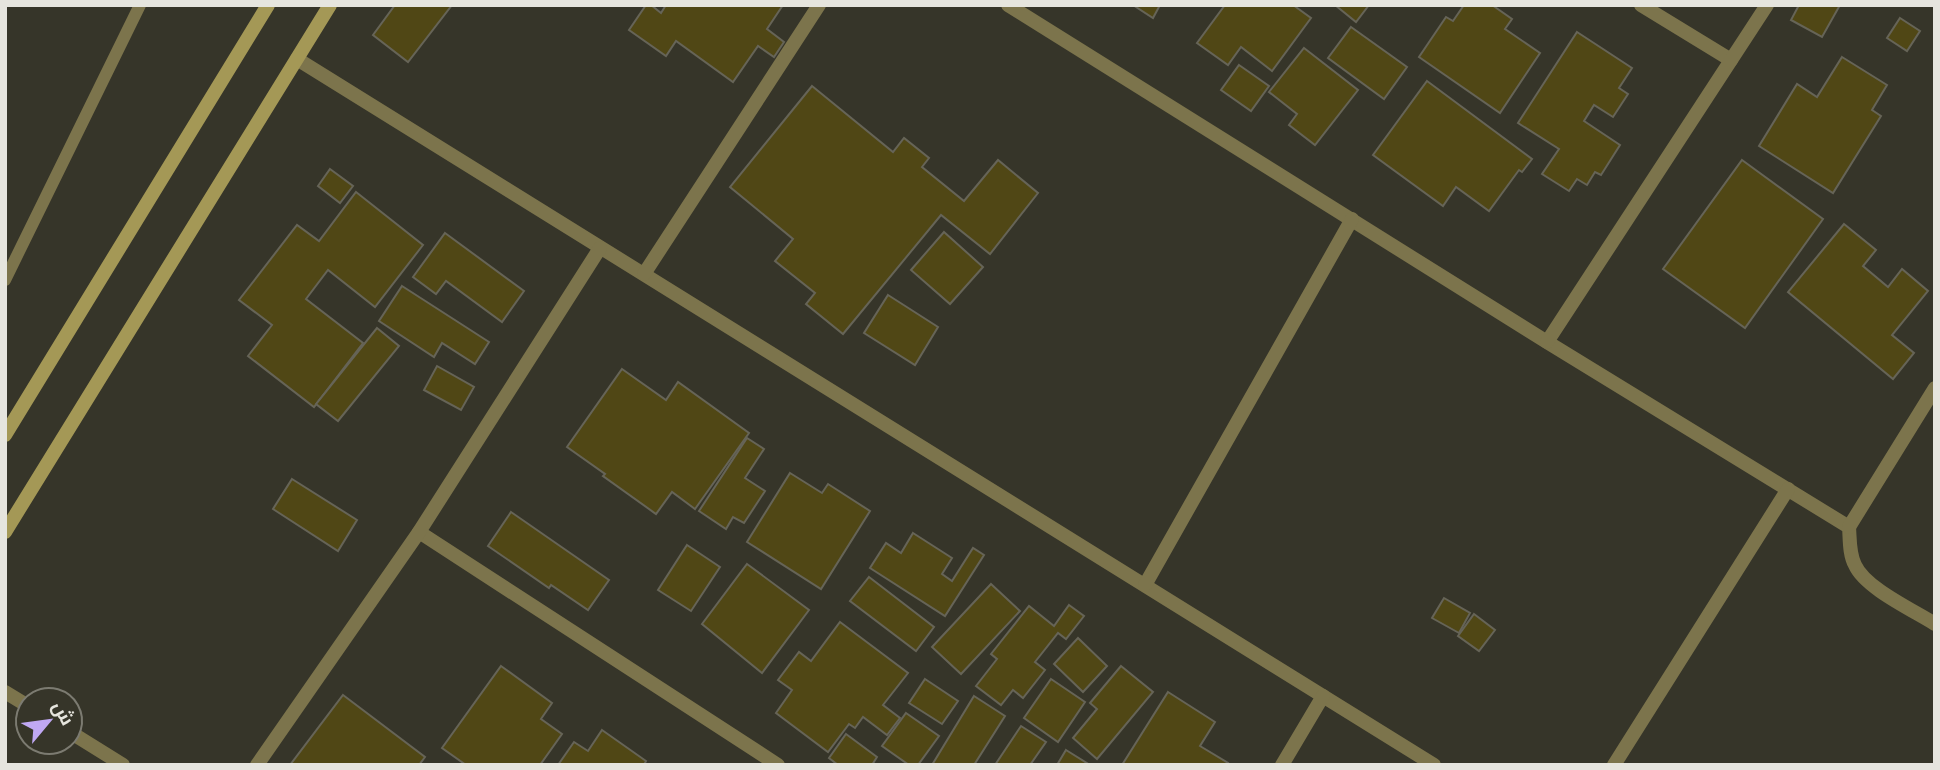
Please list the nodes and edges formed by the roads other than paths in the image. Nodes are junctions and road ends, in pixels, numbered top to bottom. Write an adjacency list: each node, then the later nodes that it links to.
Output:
1 (140, 5): 13 (lane)
2 (268, 5): 16 (street)
3 (819, 5): 12 (street)
4 (1008, 5): 10 (street)
5 (1641, 5): 9 (street)
6 (1767, 5): 9 (street)
7 (329, 6): 8 (street)
8 (297, 59): 11 (street); 19 (street)
9 (1731, 60): 14 (street)
10 (1352, 219): 14 (street); 21 (street)
11 (600, 248): 12 (street); 20 (street)
12 (644, 274): 21 (street)
13 (5, 280)
14 (1547, 342): 17 (street)
15 (1935, 388): 18 (street)
16 (5, 435)
17 (1788, 489): 18 (street); 30 (street)
18 (1849, 527): 22 (street)
19 (5, 531)
20 (419, 532): 26 (street); 27 (street)
21 (1145, 585): 23 (street)
22 (1935, 624)
23 (1322, 696): 28 (street); 29 (street)
24 (84, 741): 25 (street)
25 (122, 765)
26 (257, 765)
27 (778, 765)
28 (1282, 765)
29 (1434, 765)
30 (1614, 765)

